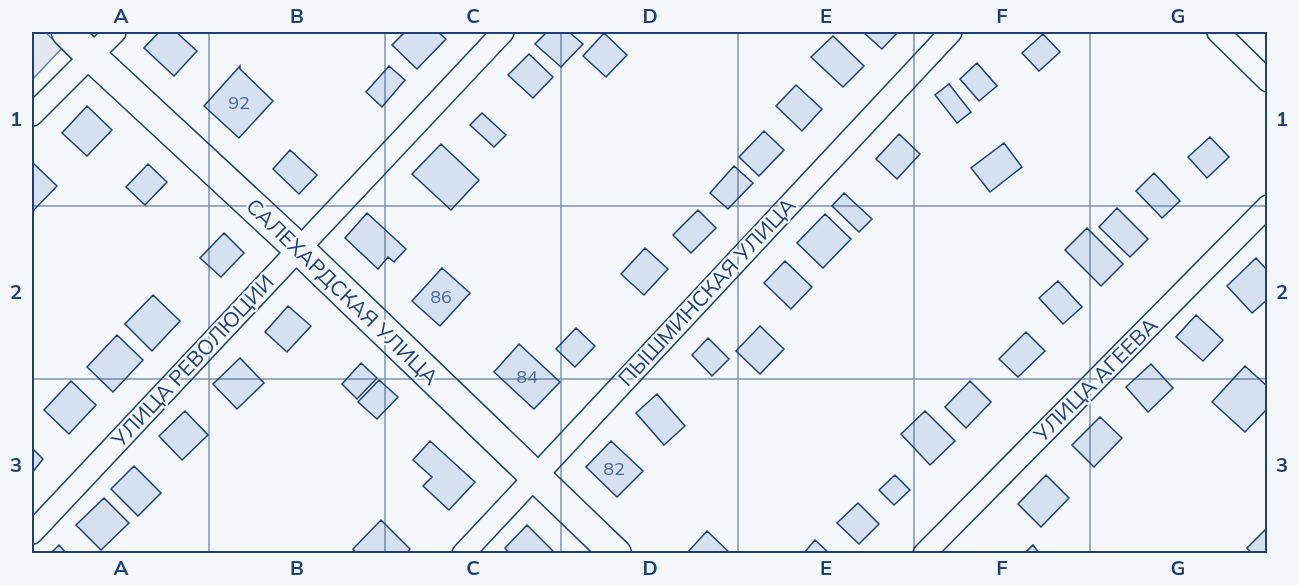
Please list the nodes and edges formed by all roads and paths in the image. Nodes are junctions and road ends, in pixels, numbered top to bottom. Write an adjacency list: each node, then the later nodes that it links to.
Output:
1 (67, 32): 6 (street, САЛЕХАРДСКАЯ УЛИЦА)
2 (115, 32): 6 (street)
3 (503, 32): 10 (street, УЛИЦА РЕВОЛЮЦИИ)
4 (951, 32): 11 (street, ПЫШМИНСКАЯ УЛИЦА)
5 (1218, 32): 7 (street)
6 (91, 56): 8 (street); 10 (street, САЛЕХАРДСКАЯ УЛИЦА)
7 (1268, 81)
8 (32, 115)
9 (1268, 206): 15 (street, УЛИЦА АГЕЕВА)
10 (299, 249): 11 (street, САЛЕХАРДСКАЯ УЛИЦА); 12 (street, УЛИЦА РЕВОЛЮЦИИ)
11 (535, 476): 13 (street, ПЫШМИНСКАЯ УЛИЦА); 14 (street, САЛЕХАРДСКАЯ УЛИЦА)
12 (32, 533)
13 (463, 554)
14 (616, 554)
15 (924, 554)

